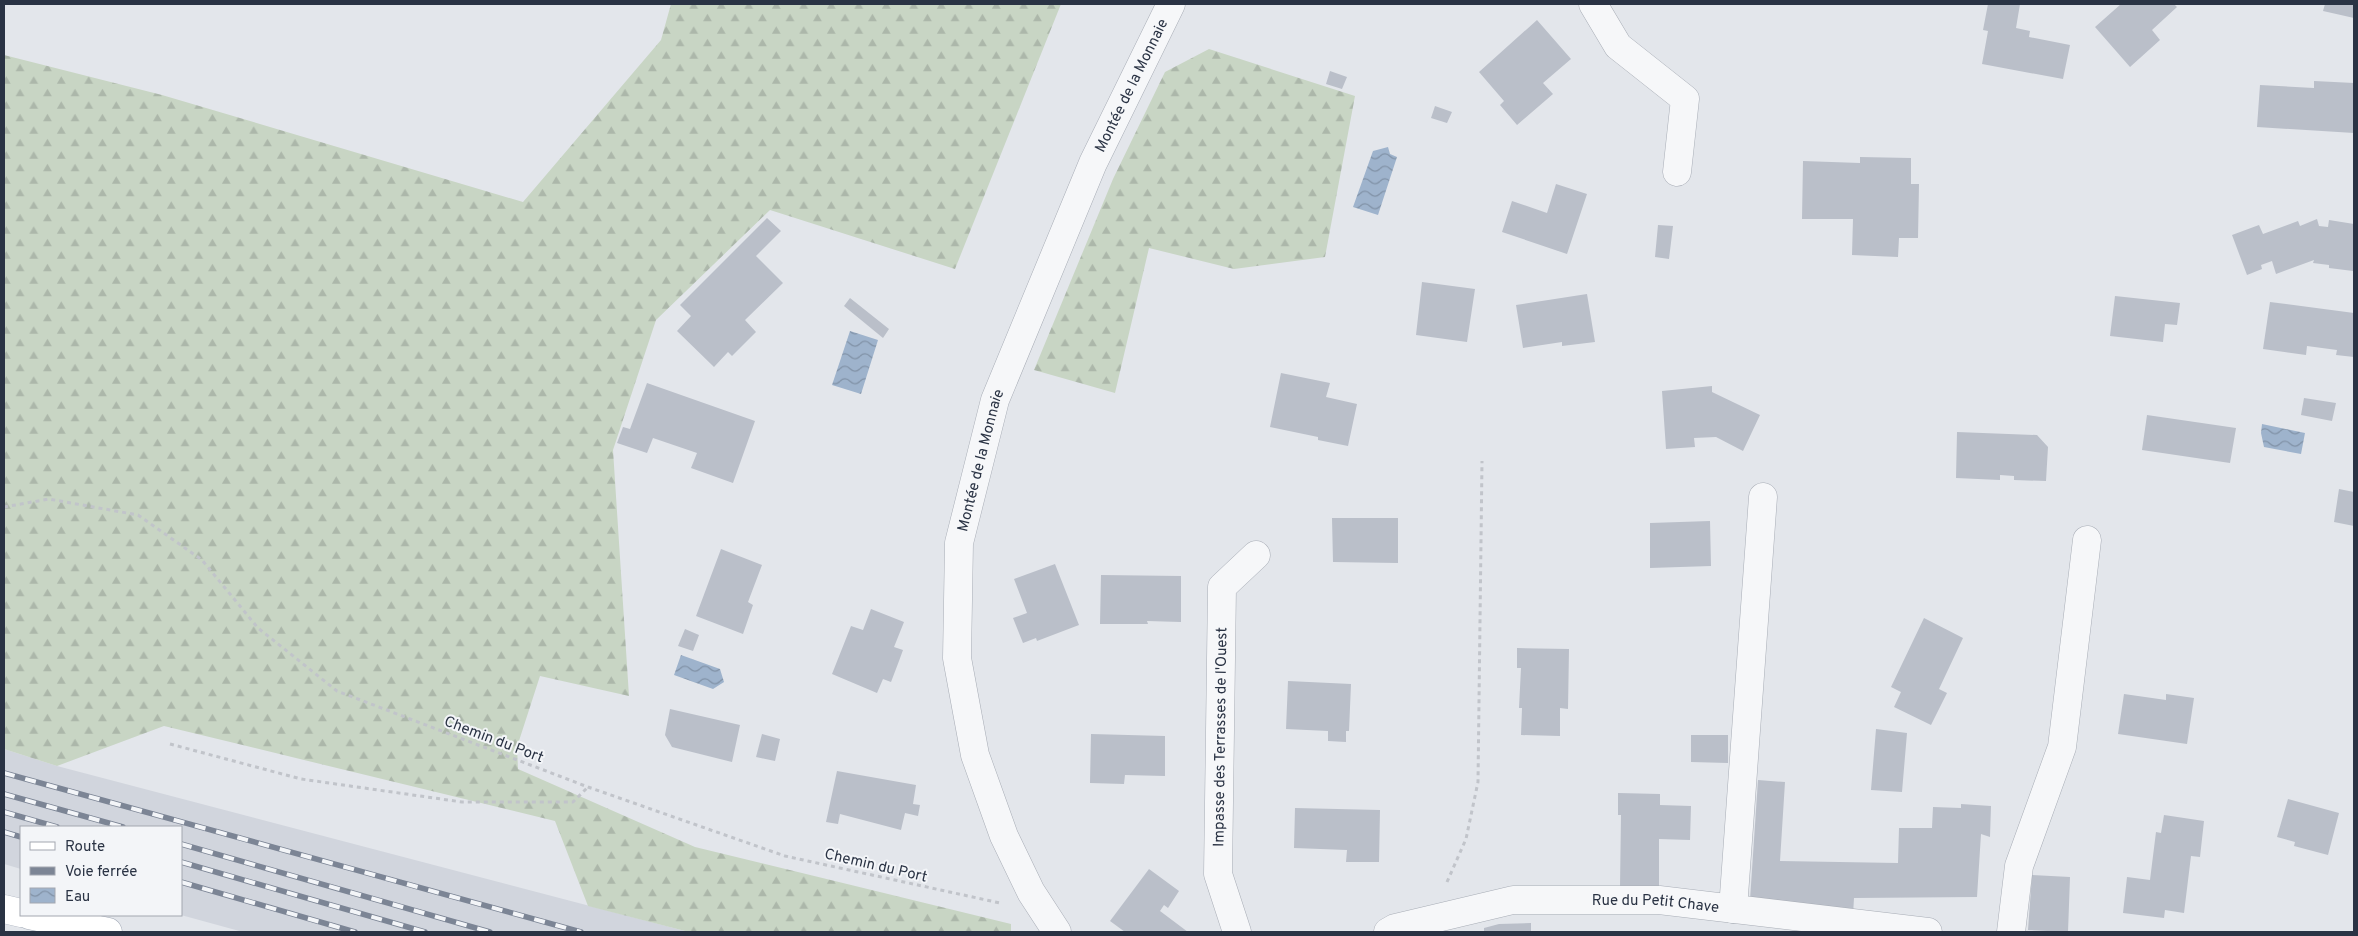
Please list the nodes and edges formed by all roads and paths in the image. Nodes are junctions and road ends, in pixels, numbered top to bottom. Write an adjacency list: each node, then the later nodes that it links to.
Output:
1 (1171, 4): 11 (street, Montée de la Monnaie)
2 (1594, 4): 3 (street)
3 (1677, 172)
4 (1482, 461): 16 (path)
5 (1763, 497): 13 (street)
6 (4, 507): 10 (path, Chemin du Port)
7 (2087, 540): 22 (street)
8 (1256, 555): 19 (street, Impasse des Terrasses de l'Ouest)
9 (170, 744): 10 (path)
10 (588, 786): 11 (path, Chemin du Port)
11 (1031, 892): 18 (street, Montée de la Monnaie)
12 (4, 909): 14 (main road)
13 (1734, 909): 16 (street, Rue du Petit Chave); 21 (street, Rue du Petit Chave)
14 (20, 913)
15 (34, 916): 17 (main road)
16 (1430, 920): 20 (street, Rue du Petit Chave)
17 (108, 932)
18 (1057, 932)
19 (1237, 932)
20 (1388, 932)
21 (1928, 932)
22 (2011, 932)

